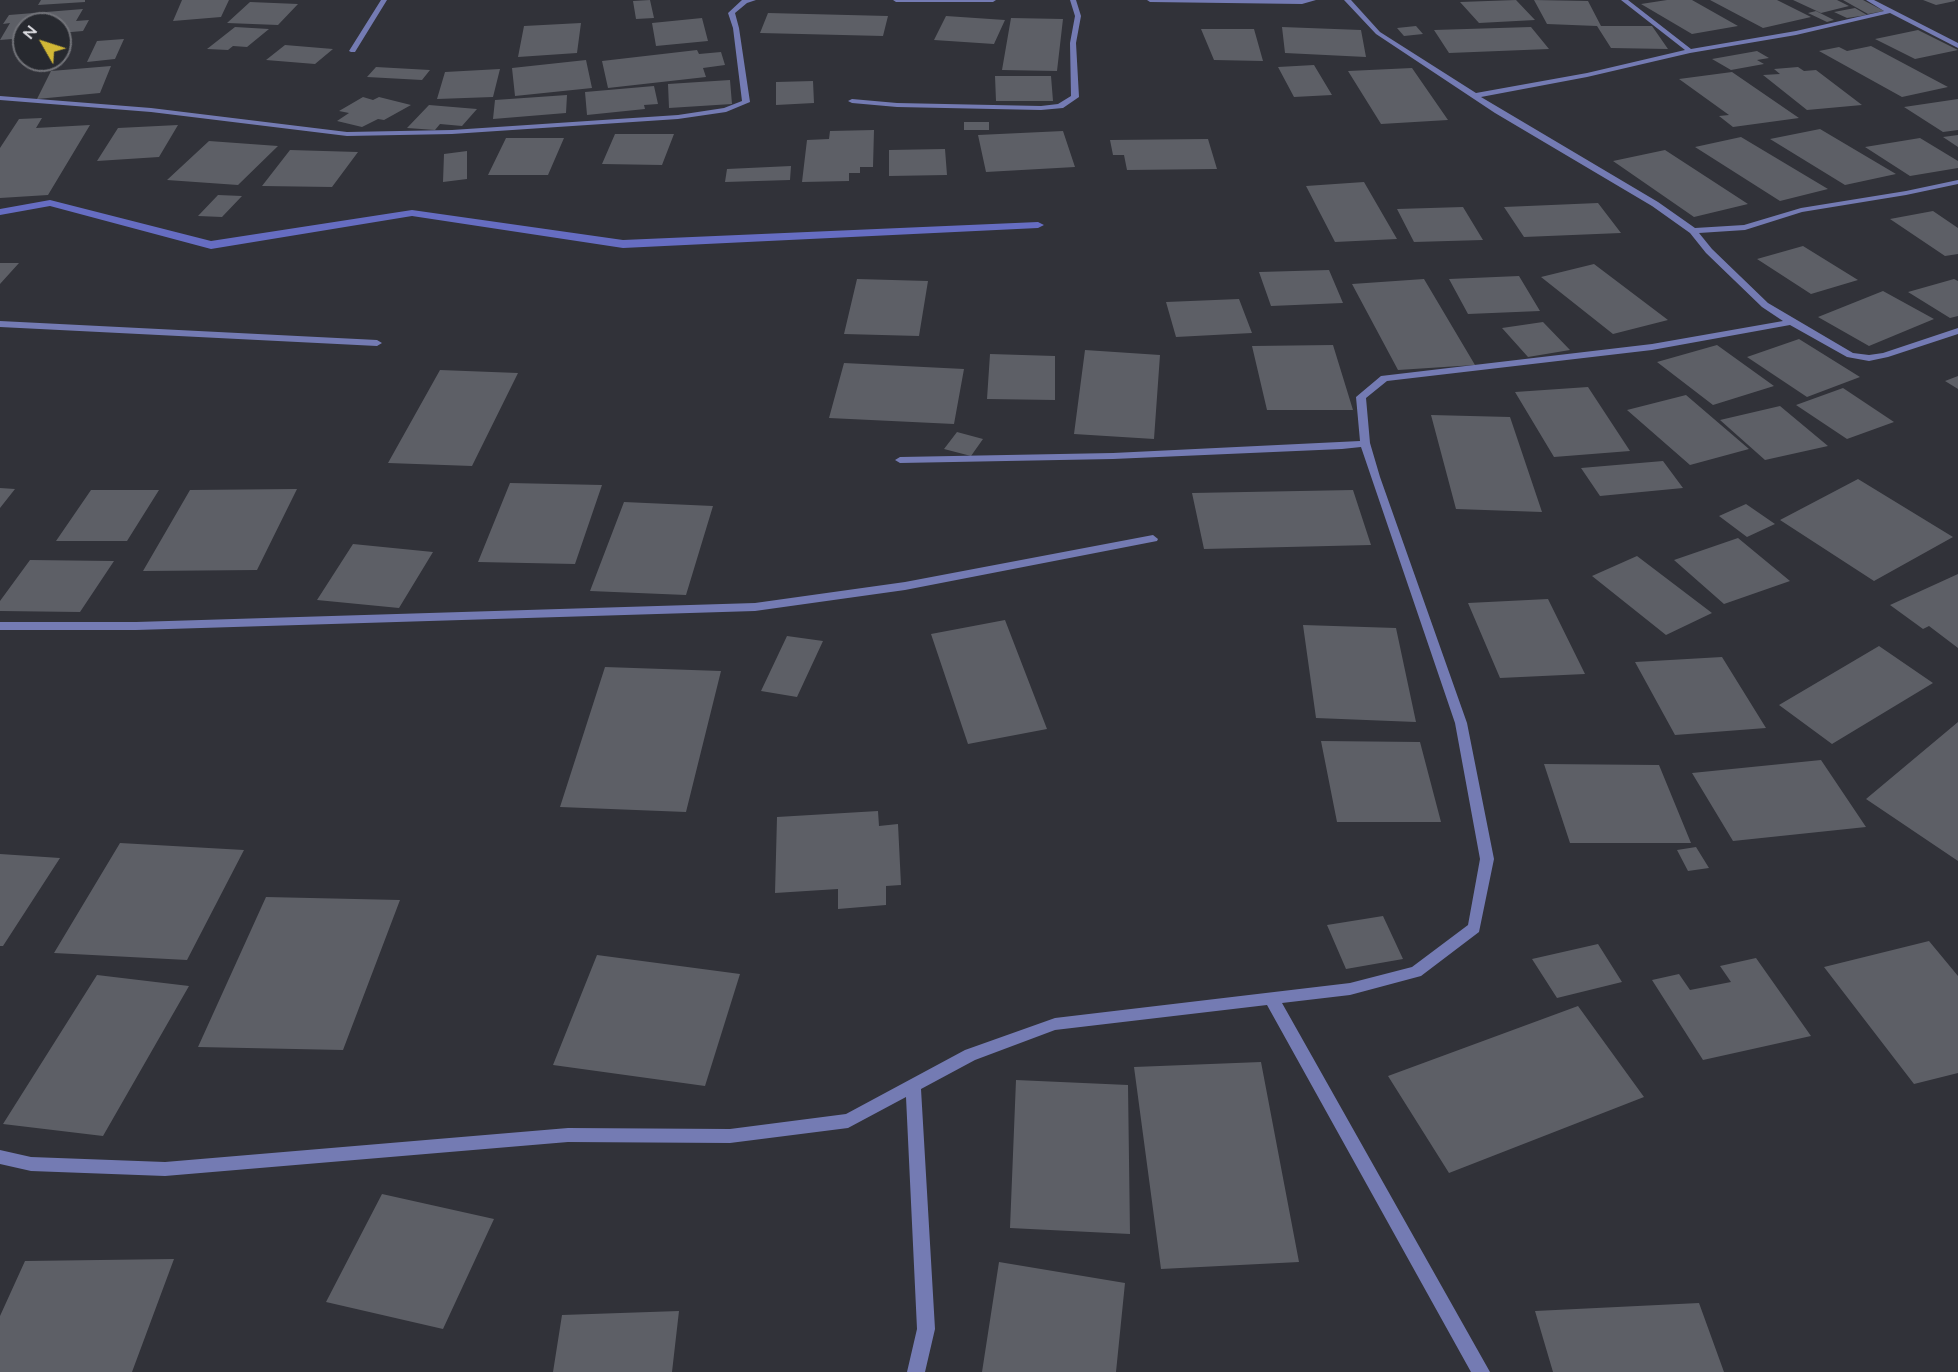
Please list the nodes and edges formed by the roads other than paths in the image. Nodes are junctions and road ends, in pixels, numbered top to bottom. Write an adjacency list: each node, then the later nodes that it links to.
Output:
1 (384, 0): 14 (street)
2 (745, 0): 3 (street); 17 (street)
3 (753, 0)
4 (896, 0): 5 (street)
5 (993, 0)
6 (1073, 0): 18 (street)
7 (1150, 0): 8 (street)
8 (1313, 0)
9 (1347, 0): 16 (street)
10 (1624, 0): 15 (street)
11 (1869, 0): 12 (street)
12 (1891, 11): 13 (street); 15 (street)
13 (1958, 46)
14 (353, 51)
15 (1690, 51): 16 (street)
16 (1474, 96): 20 (street)
17 (0, 98)
18 (852, 101)
19 (1958, 182): 20 (street)
20 (1693, 231): 21 (street)
21 (1791, 322): 23 (street); 25 (street)
22 (0, 324): 24 (street)
23 (1958, 331)
24 (377, 343)
25 (1365, 443): 26 (street); 29 (street)
26 (900, 460)
27 (1153, 539): 28 (street)
28 (0, 626)
29 (1271, 998): 30 (street); 33 (street)
30 (913, 1088): 31 (street); 32 (street)
31 (0, 1157)
32 (916, 1372)
33 (1481, 1372)

